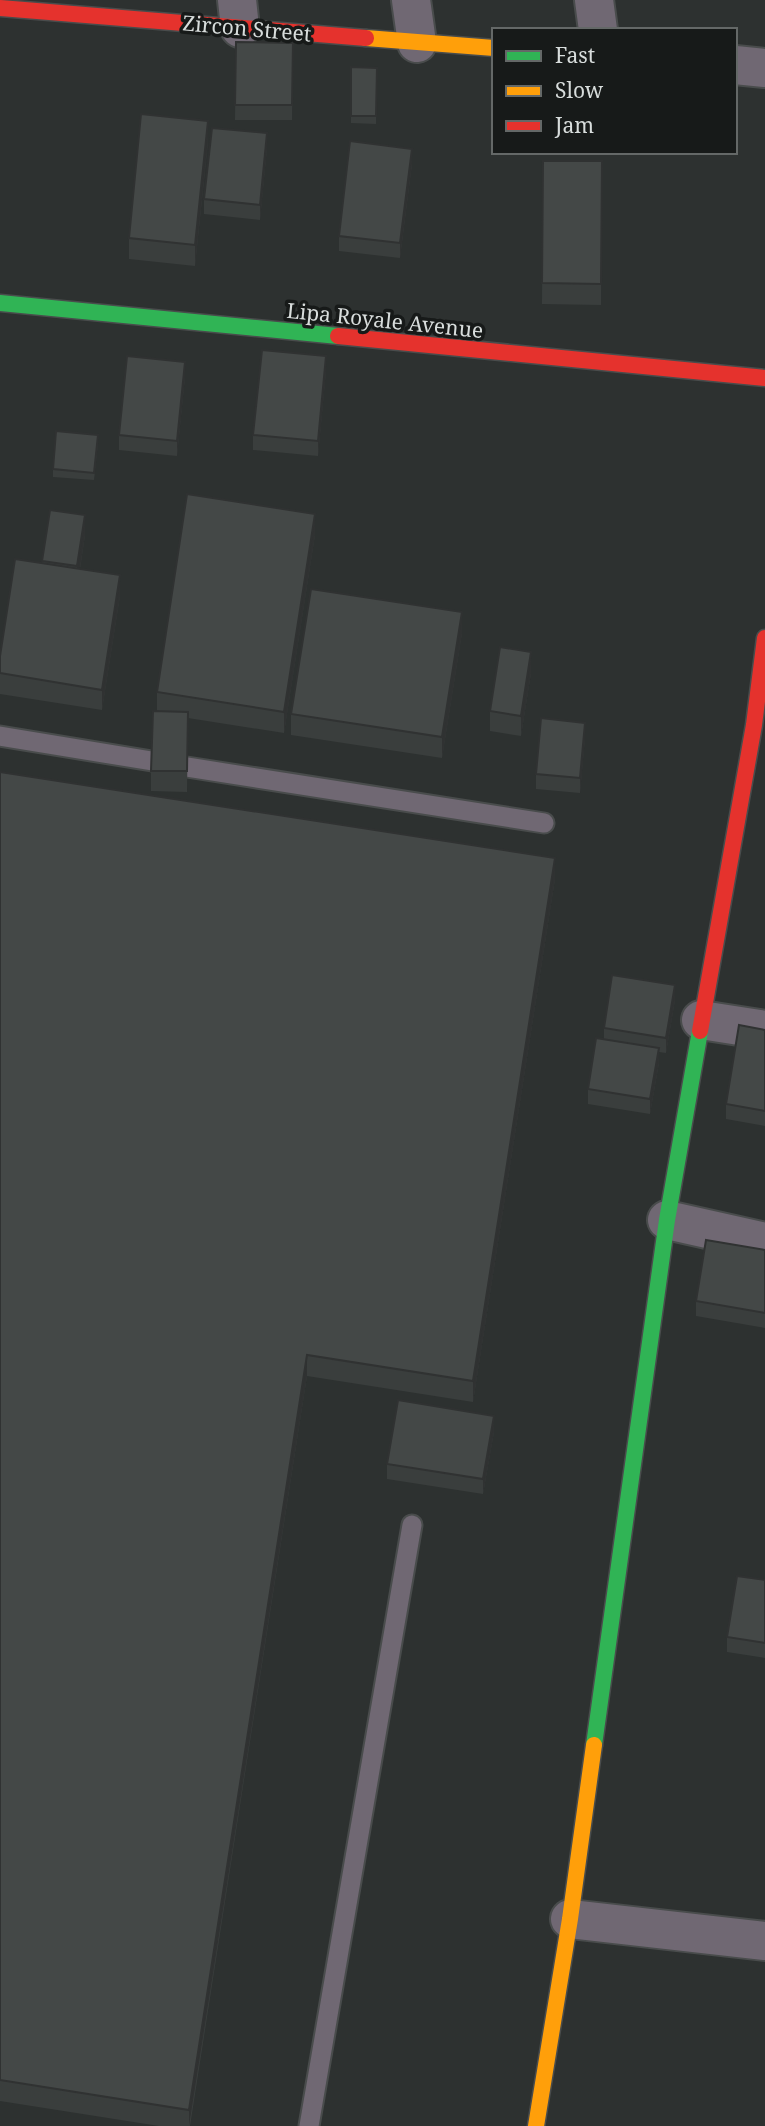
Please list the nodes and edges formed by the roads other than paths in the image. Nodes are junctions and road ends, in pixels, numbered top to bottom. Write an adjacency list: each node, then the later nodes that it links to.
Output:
1 (411, 0): 6 (street)
2 (594, 0): 5 (street)
3 (0, 8): 4 (street, Zircon Street)
4 (239, 14): 6 (street, Zircon Street)
5 (598, 28)
6 (417, 43): 7 (street, Zircon Street)
7 (492, 48)
8 (737, 65): 9 (street)
9 (765, 68)
10 (0, 303): 11 (street, Lipa Royale Avenue)
11 (765, 378)
12 (765, 638): 14 (street)
13 (0, 736): 15 (lane)
14 (757, 757): 18 (street)
15 (152, 761)
16 (187, 767): 17 (lane)
17 (544, 823)
18 (701, 1020): 19 (street); 20 (street)
19 (765, 1030)
20 (667, 1220): 21 (street); 23 (street)
21 (765, 1242)
22 (412, 1525): 25 (lane)
23 (570, 1919): 24 (street); 26 (street)
24 (765, 1941)
25 (309, 2126)
26 (536, 2126)

